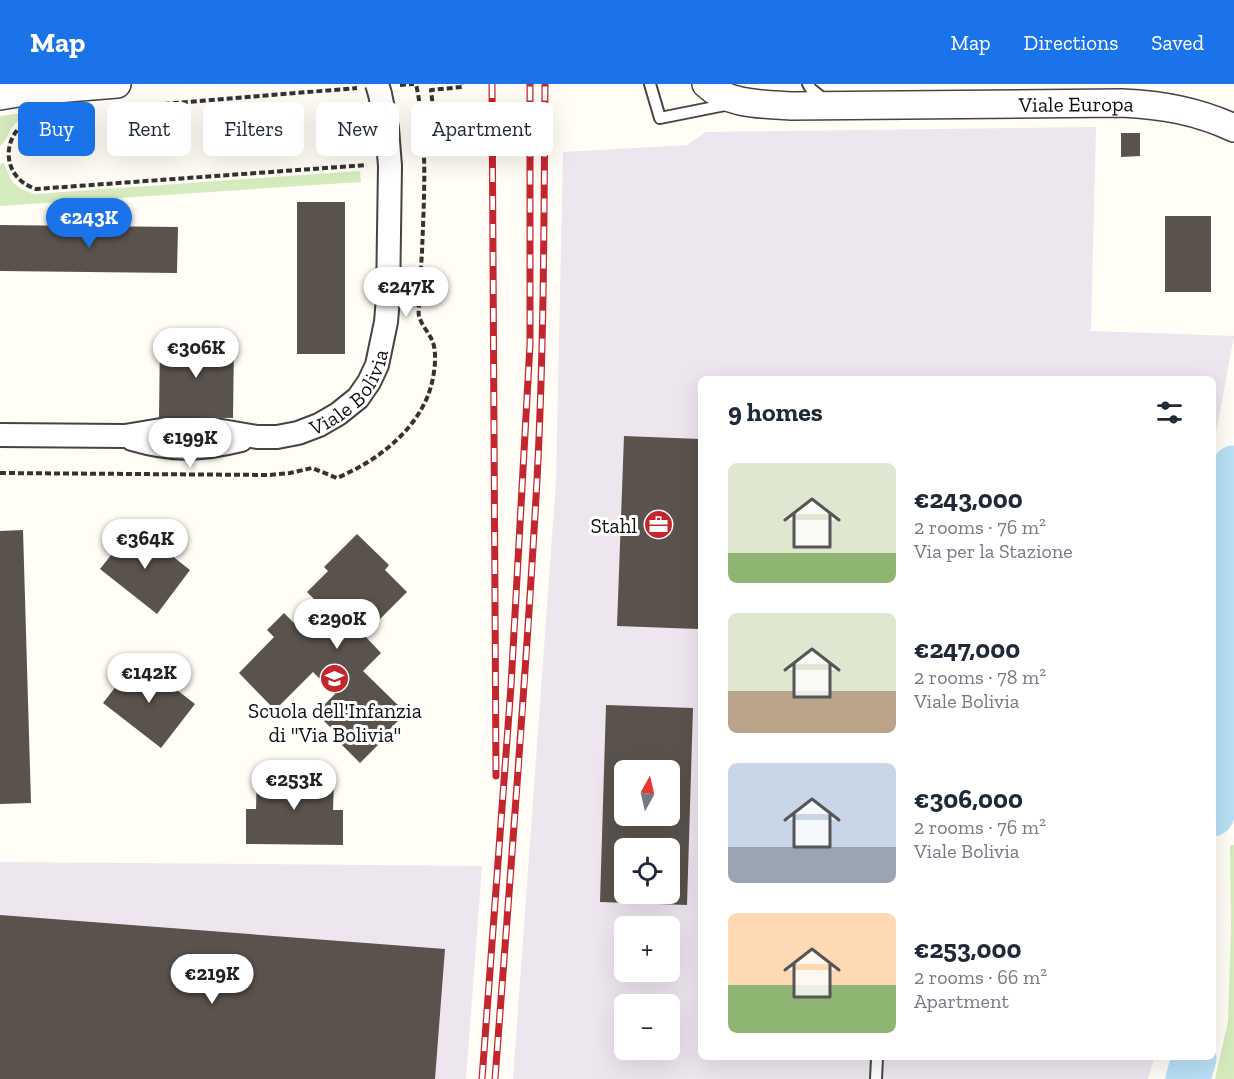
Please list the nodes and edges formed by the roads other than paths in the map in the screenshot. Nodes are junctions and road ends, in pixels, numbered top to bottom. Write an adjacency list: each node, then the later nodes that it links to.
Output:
1 (650, 84): 7 (lane)
2 (705, 84): 7 (street, Viale Europa)
3 (808, 84): 8 (lane)
4 (378, 88): 10 (street, Viale Bolivia)
5 (0, 96): 6 (street)
6 (118, 96)
7 (742, 102): 8 (street, Viale Europa)
8 (831, 105): 9 (street, Viale Europa)
9 (1229, 126)
10 (0, 435)
11 (877, 1060): 12 (lane)
12 (876, 1079)

